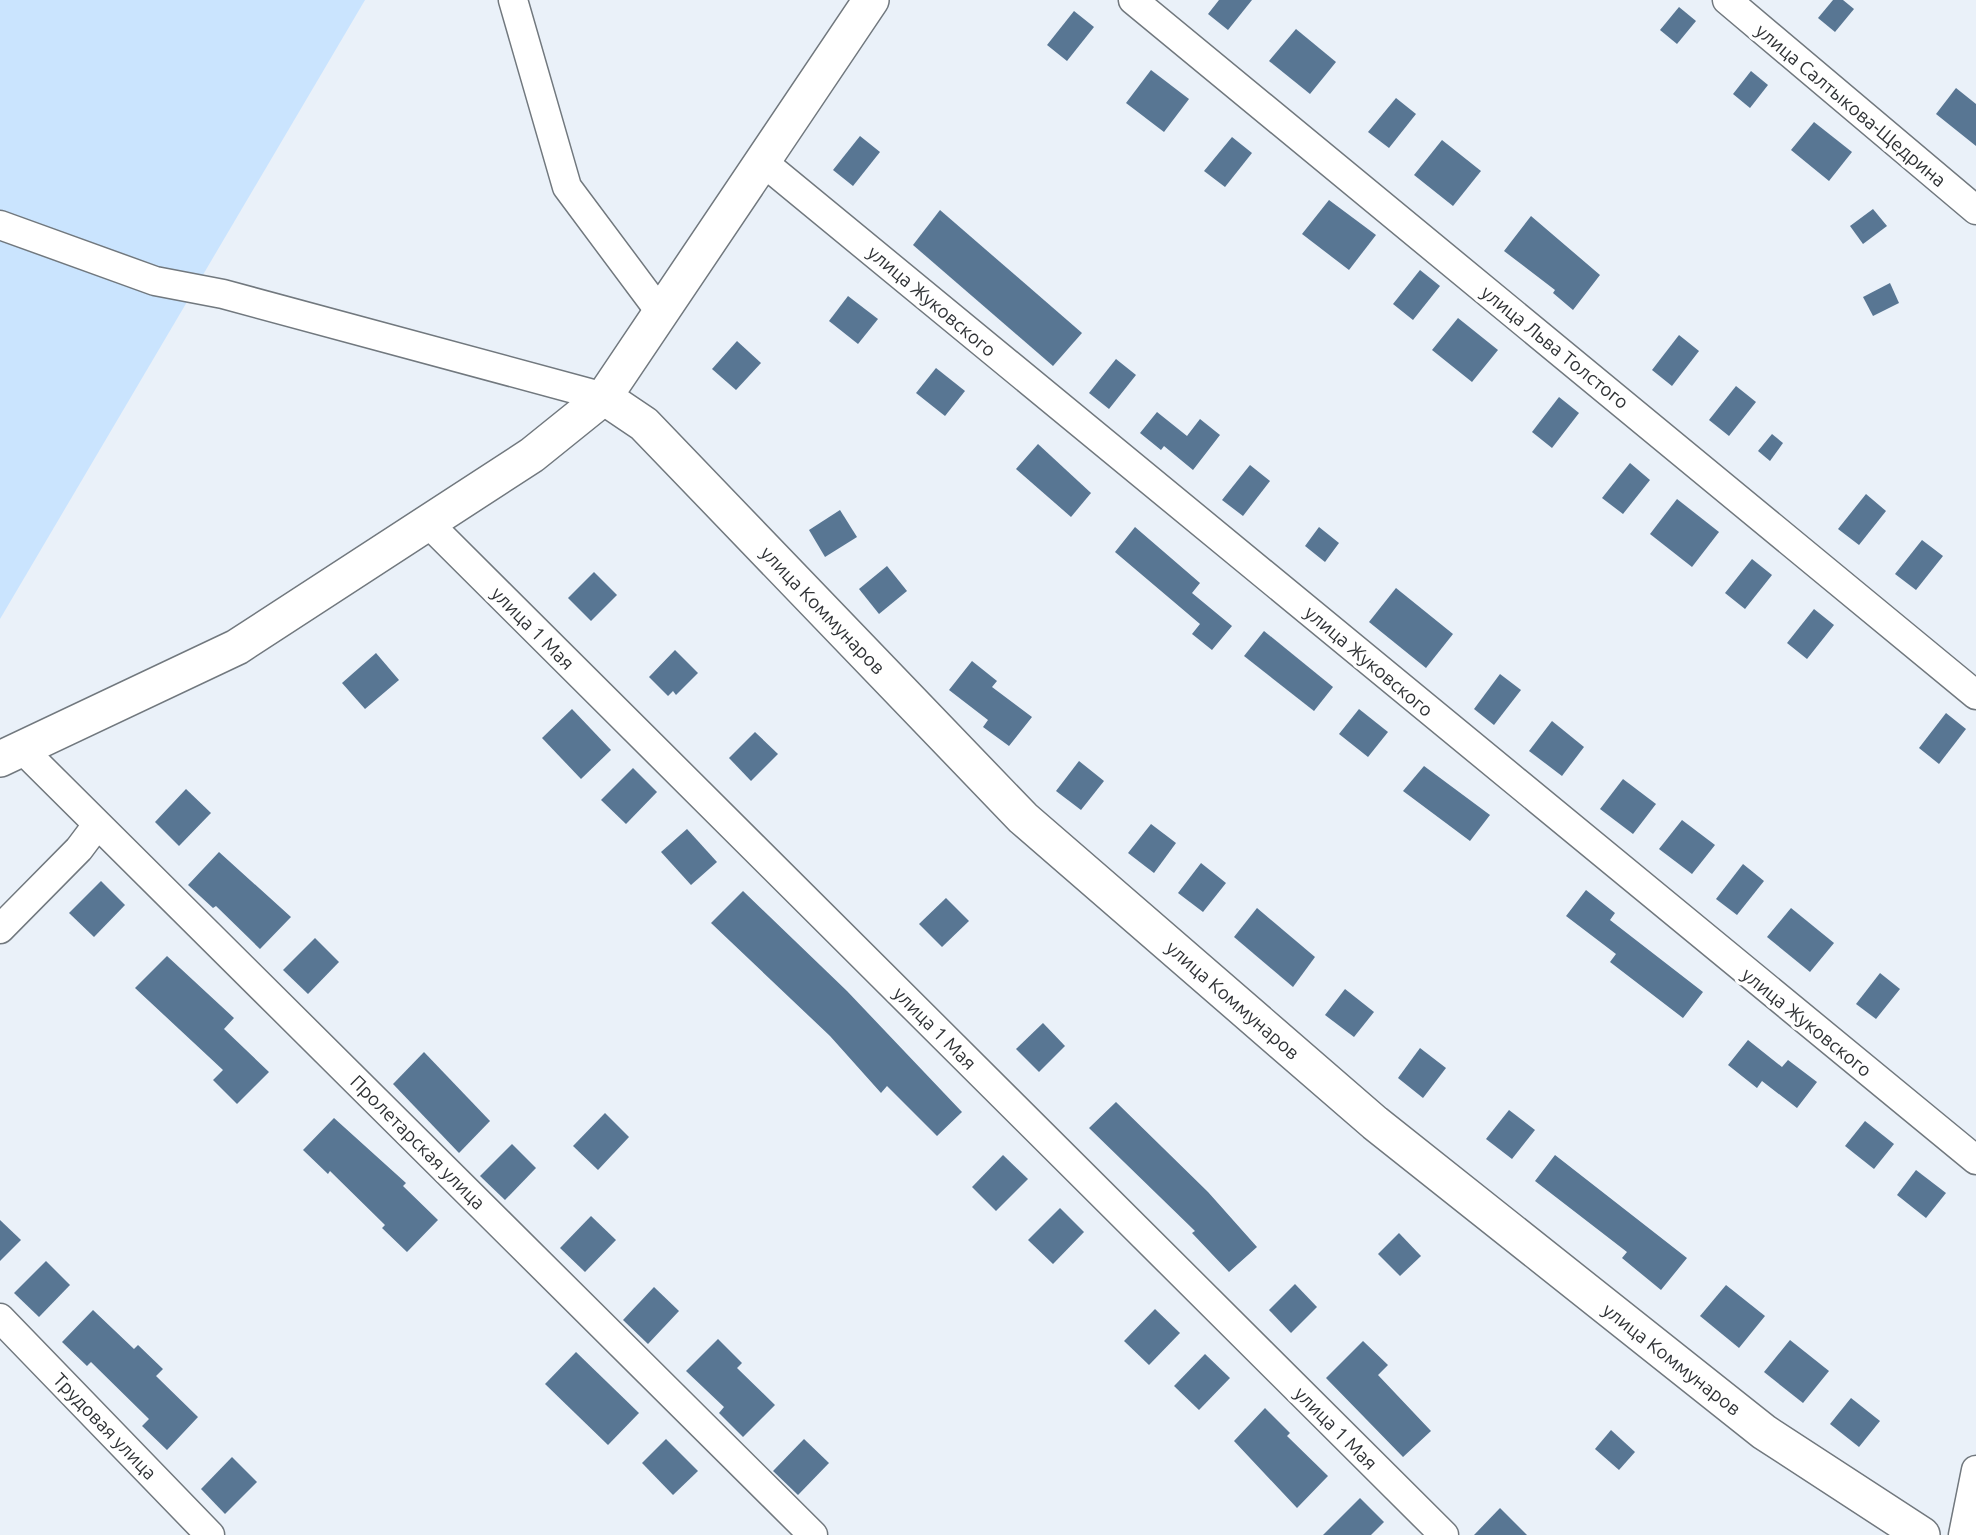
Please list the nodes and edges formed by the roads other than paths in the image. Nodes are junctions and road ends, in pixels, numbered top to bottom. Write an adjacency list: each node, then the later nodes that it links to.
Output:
1 (513, 0): 8 (street)
2 (871, 0): 5 (main road)
3 (1133, 0): 11 (street, улица Льва Толстого)
4 (1727, 0): 6 (street, улица Салтыкова-Щедрина)
5 (763, 162): 8 (main road); 15 (street, улица Жуковского)
6 (1976, 210)
7 (0, 225): 9 (street)
8 (661, 313): 9 (main road)
9 (604, 397): 10 (main road); 21 (main road, улица Коммунаров)
10 (426, 521): 12 (main road); 20 (street, улица 1 Мая)
11 (1976, 695)
12 (11, 755): 13 (street, Пролетарская улица)
13 (97, 825): 14 (street); 19 (street, Пролетарская улица)
14 (0, 929)
15 (1976, 1160)
16 (0, 1318): 18 (street, Трудовая улица)
17 (1976, 1470): 22 (street)
18 (210, 1535)
19 (813, 1535)
20 (1444, 1535)
21 (1922, 1535)
22 (1963, 1535)

